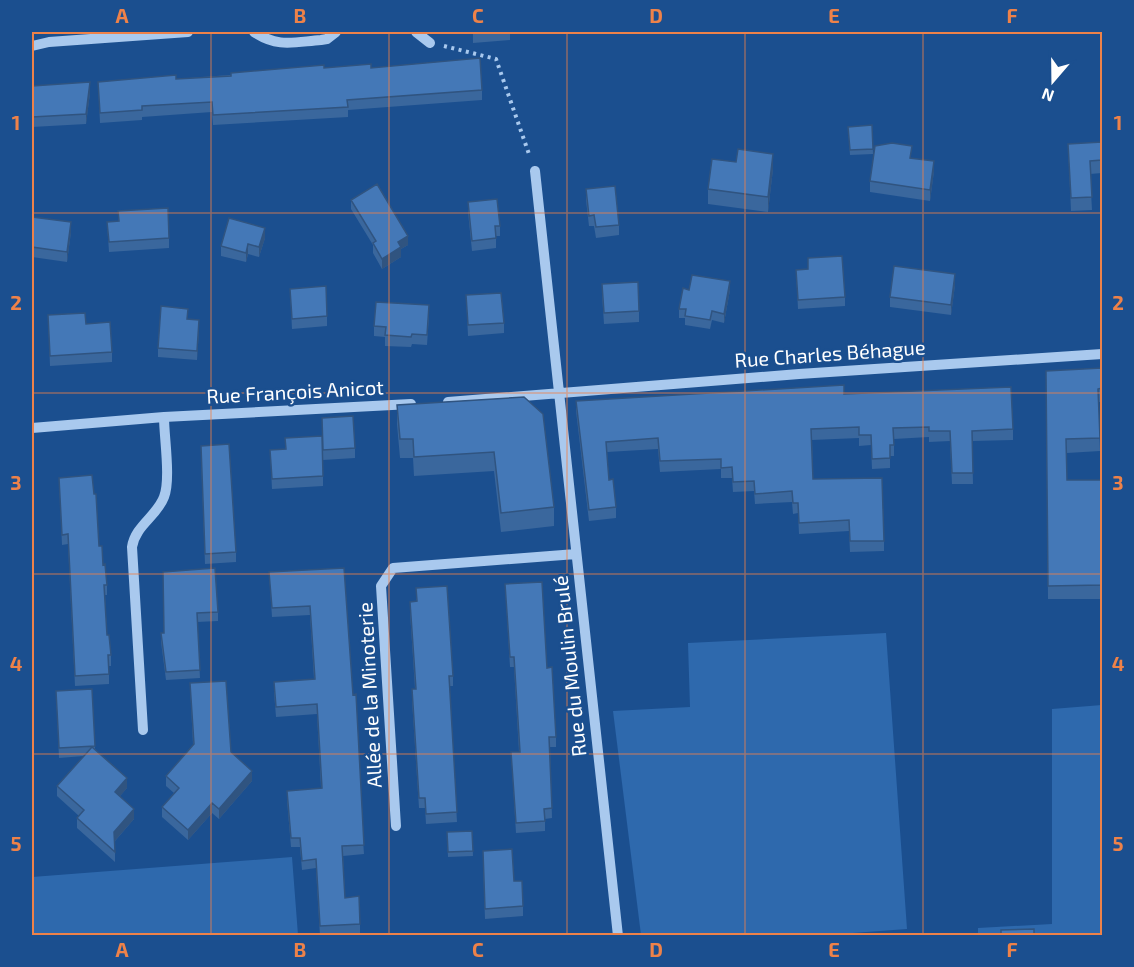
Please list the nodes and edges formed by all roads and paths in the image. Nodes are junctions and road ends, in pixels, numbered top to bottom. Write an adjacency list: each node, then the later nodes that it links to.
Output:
1 (188, 32): 5 (street)
2 (254, 32): 3 (street)
3 (336, 32)
4 (416, 32): 6 (street)
5 (151, 33): 7 (street)
6 (430, 43): 8 (path)
7 (32, 46)
8 (535, 171): 10 (street, Rue du Moulin Brulé)
9 (1102, 354): 10 (street, Rue Charles Béhague)
10 (560, 393): 11 (street, Rue François Anicot); 13 (street, Rue du Moulin Brulé)
11 (164, 417): 12 (street, Rue François Anicot); 14 (street)
12 (32, 428)
13 (576, 555): 15 (street, Allée de la Minoterie); 16 (street, Rue du Moulin Brulé)
14 (143, 730)
15 (396, 826)
16 (618, 936)

